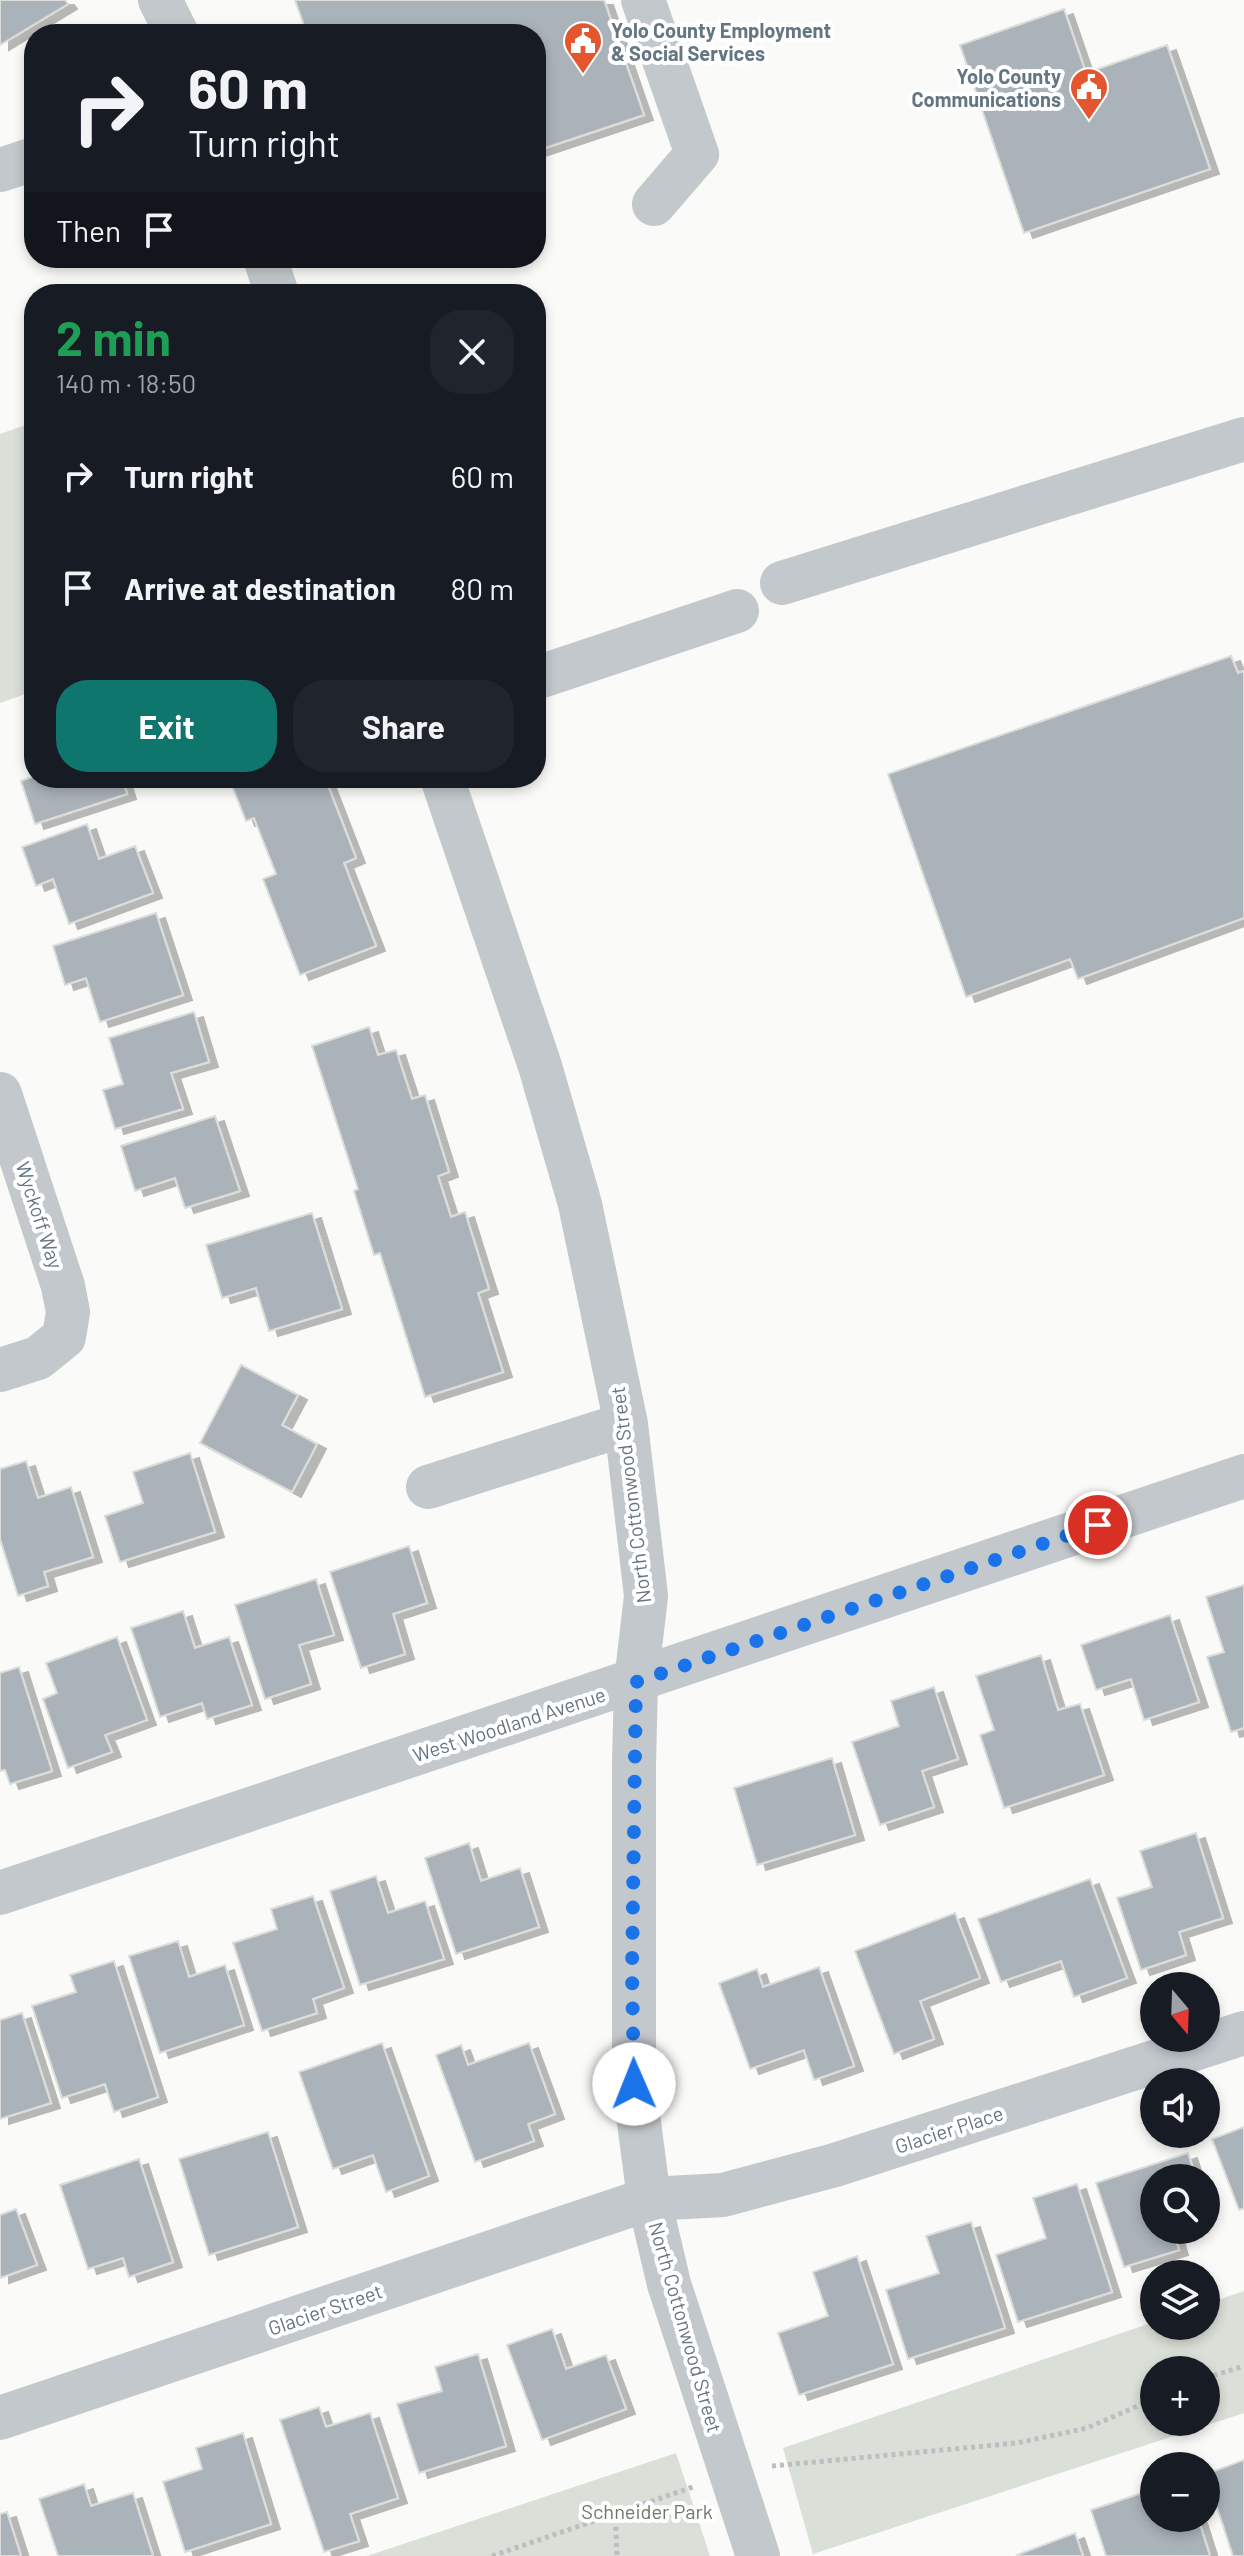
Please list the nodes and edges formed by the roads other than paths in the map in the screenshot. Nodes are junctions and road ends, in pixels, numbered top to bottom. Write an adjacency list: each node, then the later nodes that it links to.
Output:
1 (160, 0): 3 (street)
2 (643, 0): 6 (street)
3 (172, 24)
4 (24, 162): 5 (street)
5 (0, 170)
6 (654, 204)
7 (1244, 439): 8 (street)
8 (782, 583)
9 (737, 611): 10 (street)
10 (546, 675)
11 (445, 788): 14 (street, North Cottonwood Street)
12 (0, 1094): 13 (street, Wyckoff Way)
13 (0, 1370)
14 (626, 1424): 16 (street); 17 (street, North Cottonwood Street)
15 (1244, 1476): 17 (street, West Woodland Avenue)
16 (428, 1487)
17 (636, 1682): 18 (street, West Woodland Avenue); 20 (street, North Cottonwood Street)
18 (0, 1893)
19 (1244, 2033): 20 (street, Glacier Place)
20 (649, 2199): 21 (street, Glacier Street); 22 (street, North Cottonwood Street)
21 (0, 2418)
22 (758, 2556)

